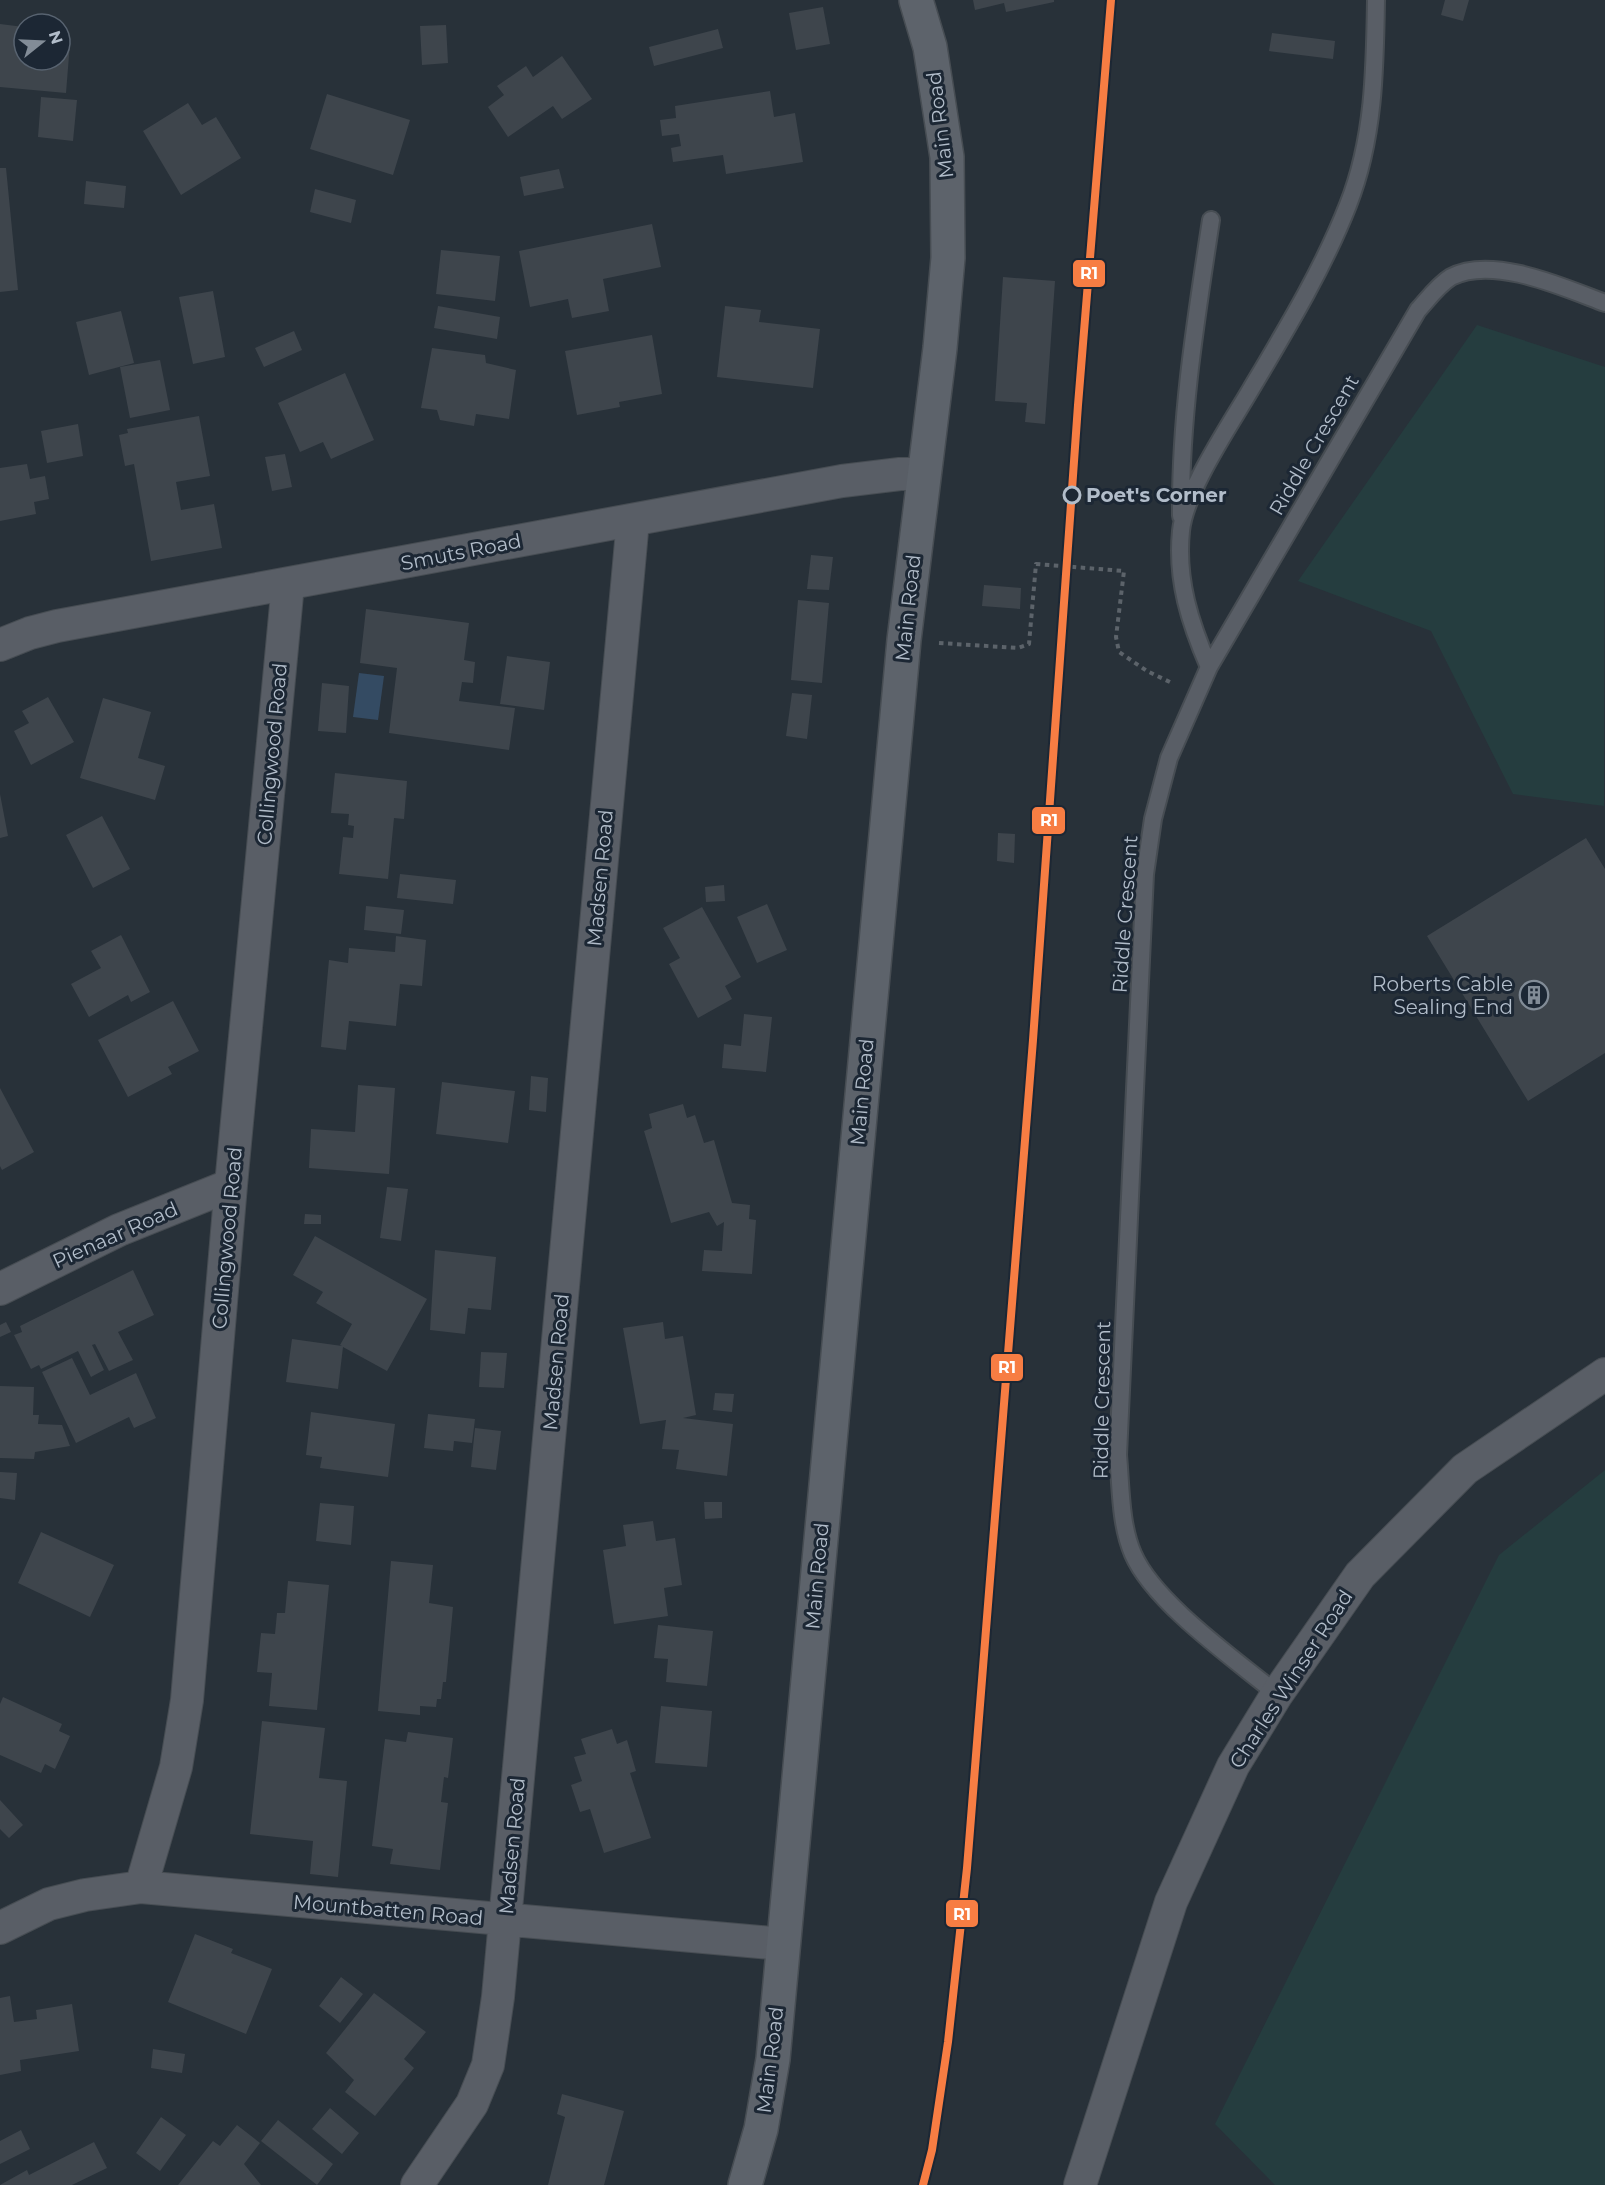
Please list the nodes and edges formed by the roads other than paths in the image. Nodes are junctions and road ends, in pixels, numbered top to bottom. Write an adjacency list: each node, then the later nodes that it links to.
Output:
1 (916, 0): 5 (main road, Main Road)
2 (1376, 0): 7 (lane)
3 (1211, 220): 7 (lane)
4 (1605, 303): 10 (lane, Riddle Crescent)
5 (924, 474): 6 (street, Smuts Road); 18 (main road, Main Road)
6 (633, 520): 8 (street, Smuts Road); 16 (street, Madsen Road)
7 (1181, 529): 10 (lane)
8 (288, 584): 9 (street, Smuts Road); 11 (street, Collingwood Road)
9 (0, 645)
10 (1209, 667): 14 (lane, Riddle Crescent)
11 (231, 1185): 12 (street, Pienaar Road); 15 (street, Collingwood Road)
12 (0, 1289)
13 (1605, 1374): 14 (street, Charles Winser Road)
14 (1277, 1694): 21 (street, Charles Winser Road)
15 (141, 1887): 16 (street, Mountbatten Road); 17 (street, Mountbatten Road)
16 (506, 1919): 18 (street, Mountbatten Road); 19 (street, Madsen Road)
17 (0, 1928)
18 (783, 1944): 20 (main road, Main Road)
19 (417, 2185)
20 (745, 2185)
21 (1080, 2185)

